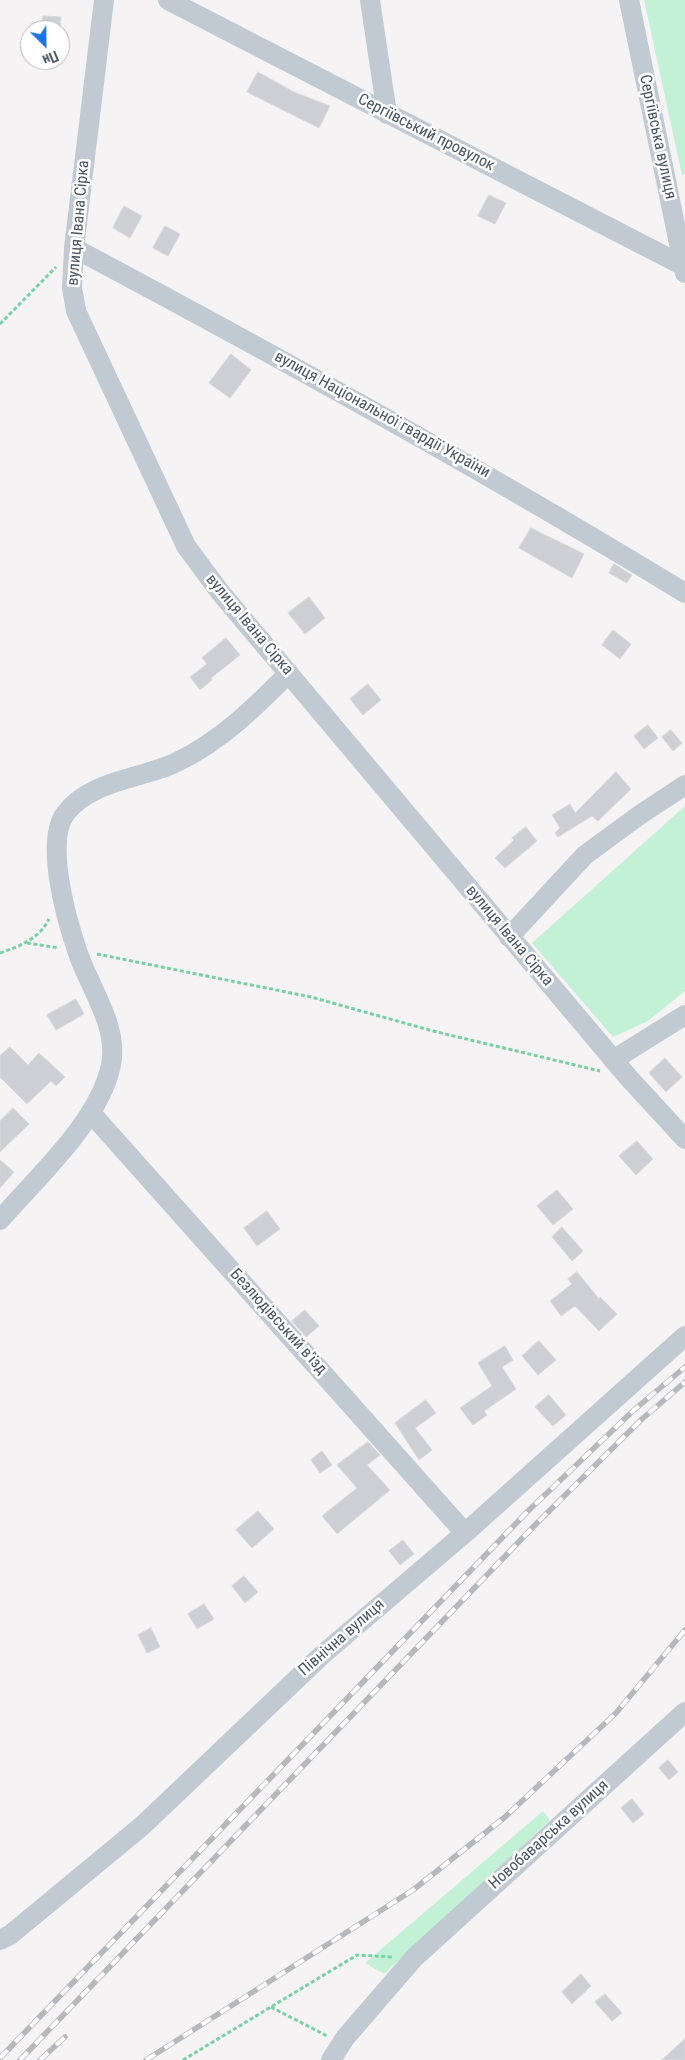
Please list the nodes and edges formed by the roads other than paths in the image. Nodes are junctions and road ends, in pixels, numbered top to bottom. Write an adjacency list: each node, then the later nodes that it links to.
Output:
1 (104, 0): 6 (street, вулиця Івана Сірка)
2 (168, 0): 5 (street, Сергіївський провулок)
3 (370, 0): 5 (street)
4 (629, 0): 7 (street, Сергіївська вулиця)
5 (388, 114): 7 (street, Сергіївський провулок)
6 (74, 248): 8 (street, вулиця Національної гвардії України); 9 (street, вулиця Івана Сірка)
7 (684, 270)
8 (685, 593)
9 (288, 673): 11 (street, вулиця Івана Сірка); 14 (street)
10 (685, 786): 11 (street)
11 (509, 937): 13 (street, вулиця Івана Сірка)
12 (685, 1015): 13 (street)
13 (613, 1060): 15 (street, вулиця Івана Сірка)
14 (91, 1113): 16 (street); 18 (street, Безлюдівський в'їзд)
15 (685, 1140)
16 (0, 1220)
17 (685, 1336): 18 (street, Північна вулиця)
18 (465, 1533): 20 (street, Північна вулиця)
19 (685, 1712): 21 (street, Новобаварська вулиця)
20 (0, 1940)
21 (331, 2060)

